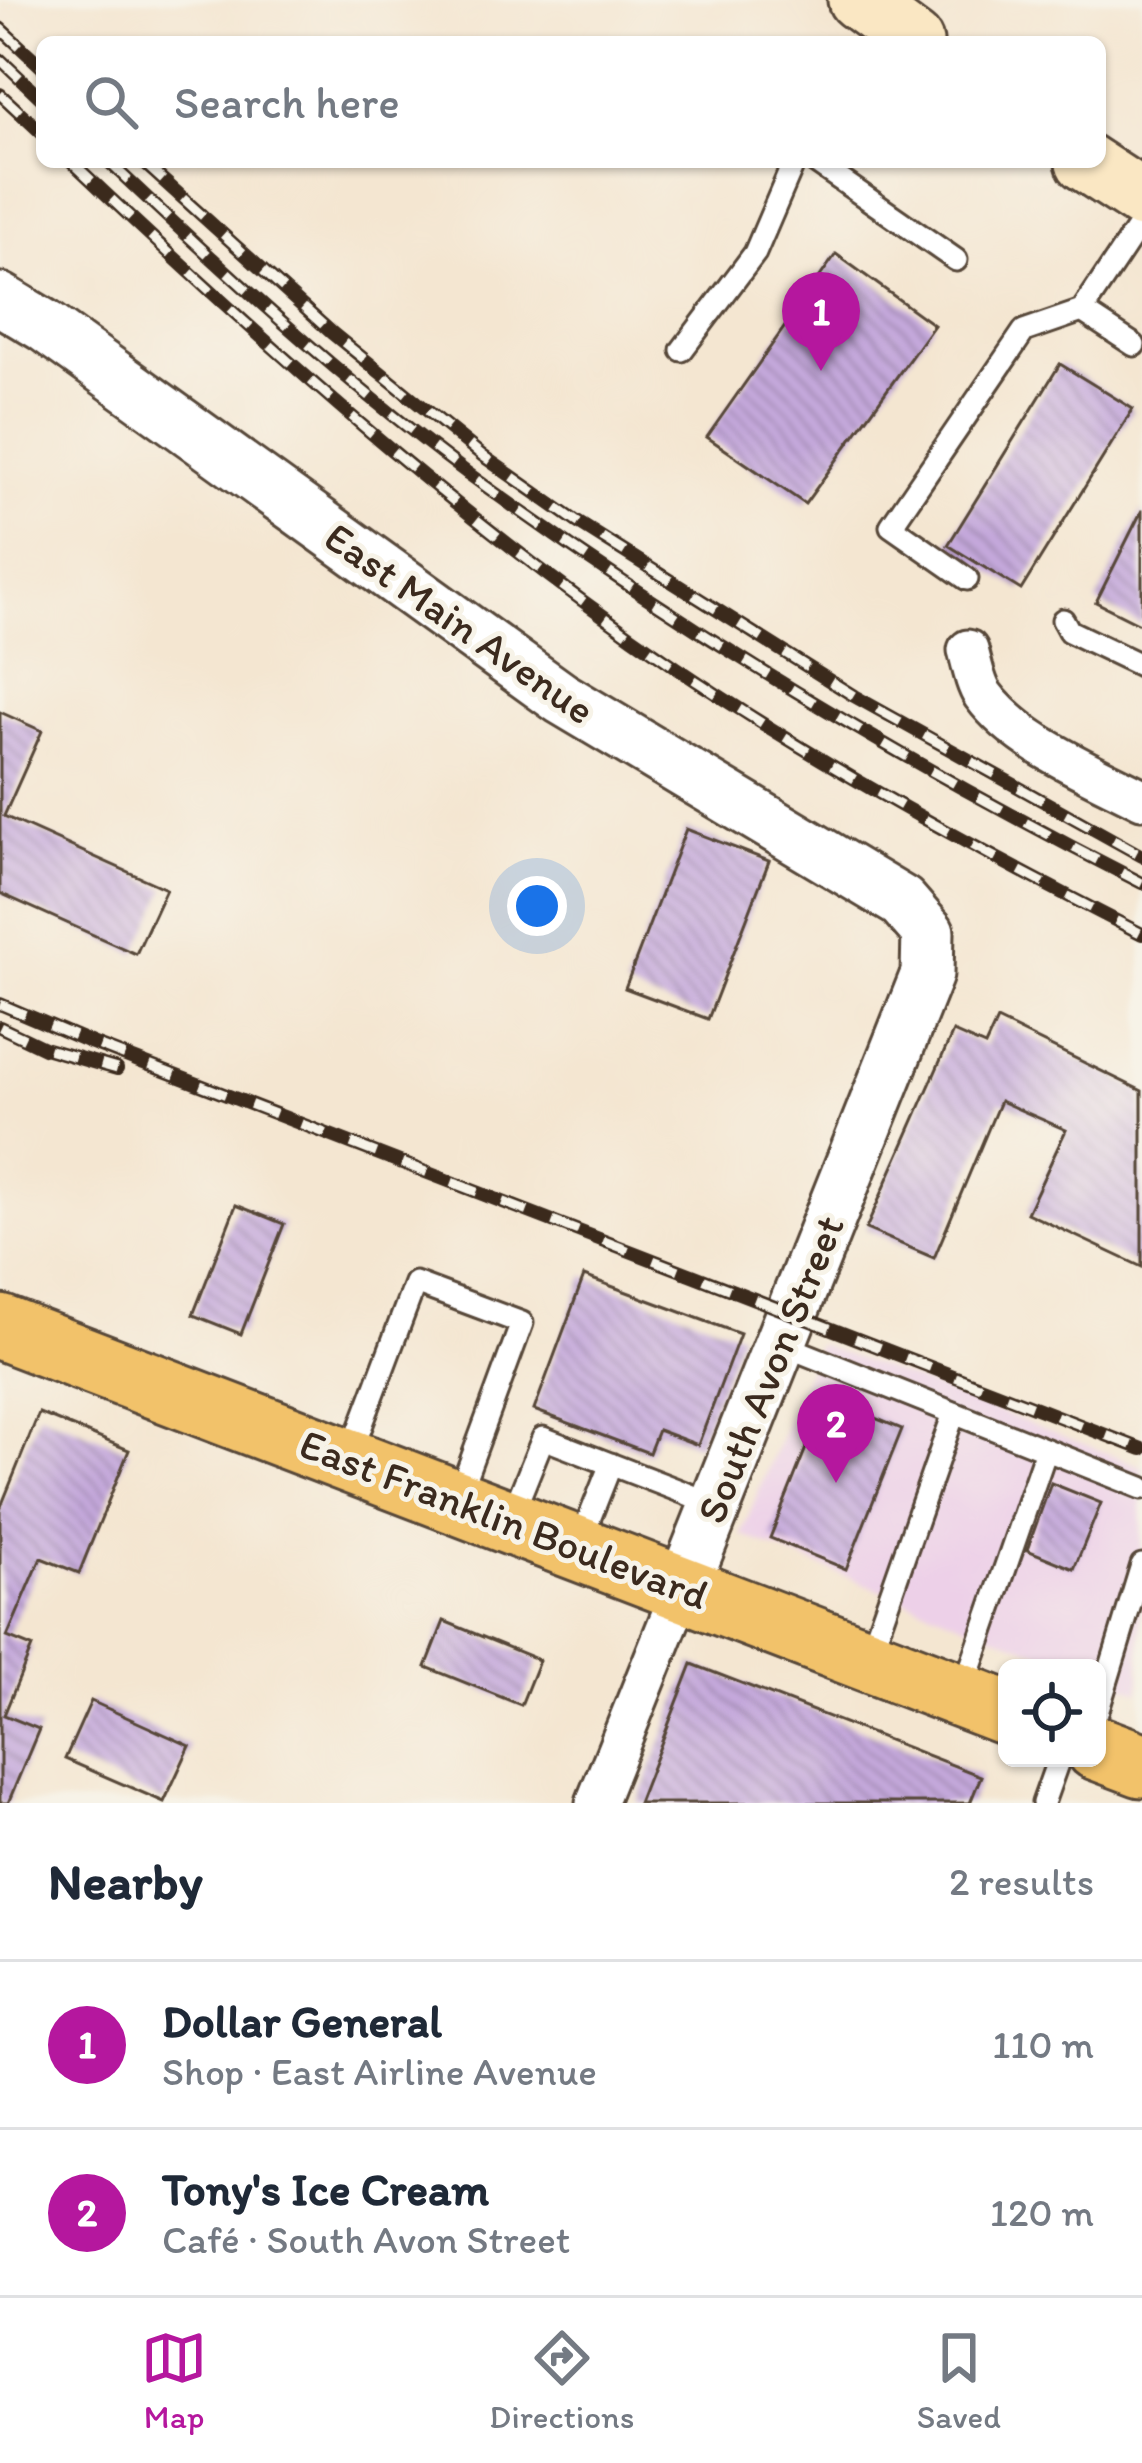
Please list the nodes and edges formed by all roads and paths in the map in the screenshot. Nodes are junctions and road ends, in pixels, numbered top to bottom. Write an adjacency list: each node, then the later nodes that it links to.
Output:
1 (791, 168): 10 (lane)
2 (824, 168): 6 (lane)
3 (1094, 168): 4 (main road)
4 (1142, 199)
5 (1142, 221): 8 (lane)
6 (956, 260)
7 (0, 298): 16 (street, East Main Avenue)
8 (1082, 311): 9 (lane); 11 (lane)
9 (1134, 345)
10 (682, 350)
11 (968, 579)
12 (1063, 620): 14 (lane)
13 (968, 650): 15 (street)
14 (1142, 666)
15 (1142, 799)
16 (928, 932): 18 (street, South Avon Street)
17 (3, 1335): 21 (main road, East Franklin Boulevard)
18 (781, 1344): 19 (lane); 24 (street, South Avon Street)
19 (954, 1413): 20 (lane); 29 (lane)
20 (1046, 1450): 23 (lane); 31 (lane)
21 (349, 1459): 25 (main road, East Franklin Boulevard); 25 (lane)
22 (610, 1464): 24 (lane); 25 (lane); 26 (lane)
23 (1142, 1488)
24 (717, 1505): 28 (street, South Avon Street)
25 (483, 1511): 26 (main road, East Franklin Boulevard)
26 (578, 1548): 28 (main road, East Franklin Boulevard)
27 (1142, 1565): 30 (lane)
28 (682, 1588): 29 (main road, East Franklin Boulevard); 35 (street, South Avon Street)
29 (868, 1660): 31 (main road, East Franklin Boulevard)
30 (1106, 1683)
31 (984, 1704)
32 (1106, 1752): 33 (main road)
33 (1142, 1766)
34 (1056, 1767): 36 (lane)
35 (596, 1803)
36 (1042, 1803)

